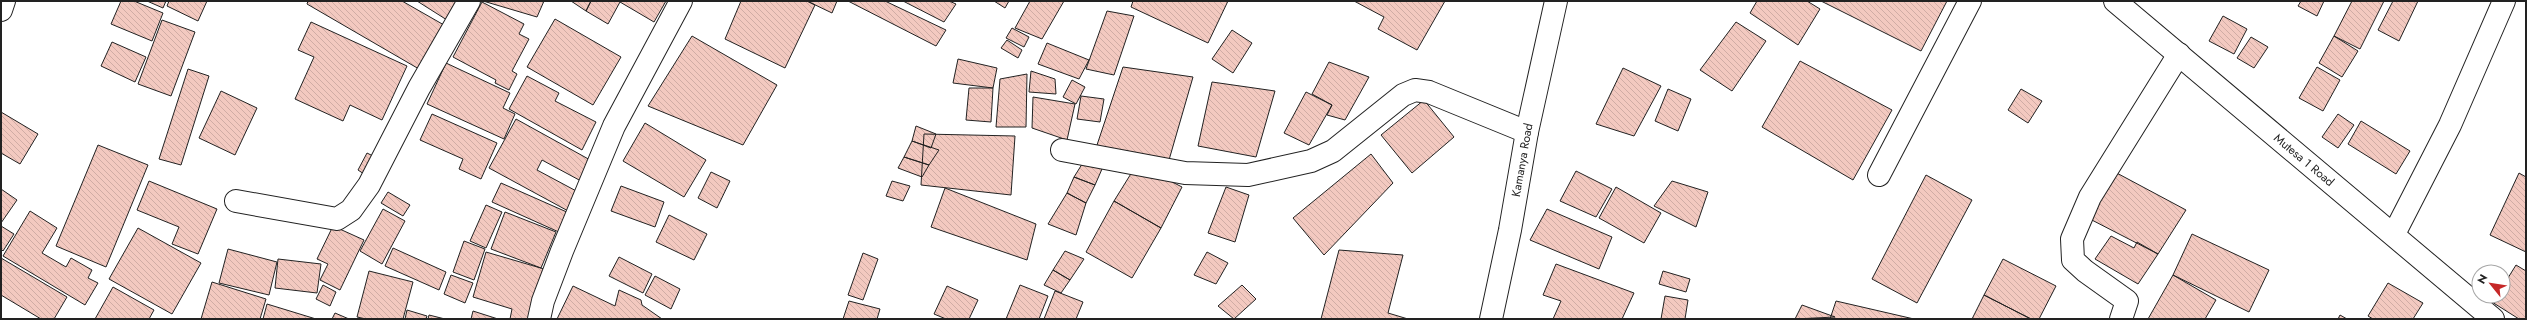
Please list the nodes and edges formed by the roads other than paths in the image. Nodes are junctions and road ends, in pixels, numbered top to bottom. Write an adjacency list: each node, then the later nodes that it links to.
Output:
1 (4, 1): 8 (street)
2 (469, 1): 13 (street)
3 (681, 1): 15 (street)
4 (1556, 1): 10 (street, Kamanya Road)
5 (1970, 1): 12 (street)
6 (2115, 1): 9 (street, Mutesa 1 Road)
7 (2504, 1): 14 (street)
8 (1, 10)
9 (2178, 54): 14 (street, Mutesa 1 Road); 17 (street)
10 (1527, 132): 11 (street); 16 (street, Kamanya Road)
11 (1062, 150)
12 (1880, 175)
13 (236, 201)
14 (2394, 234): 18 (street, Mutesa 1 Road)
15 (539, 319)
16 (1491, 319)
17 (2121, 319)
18 (2493, 319)

